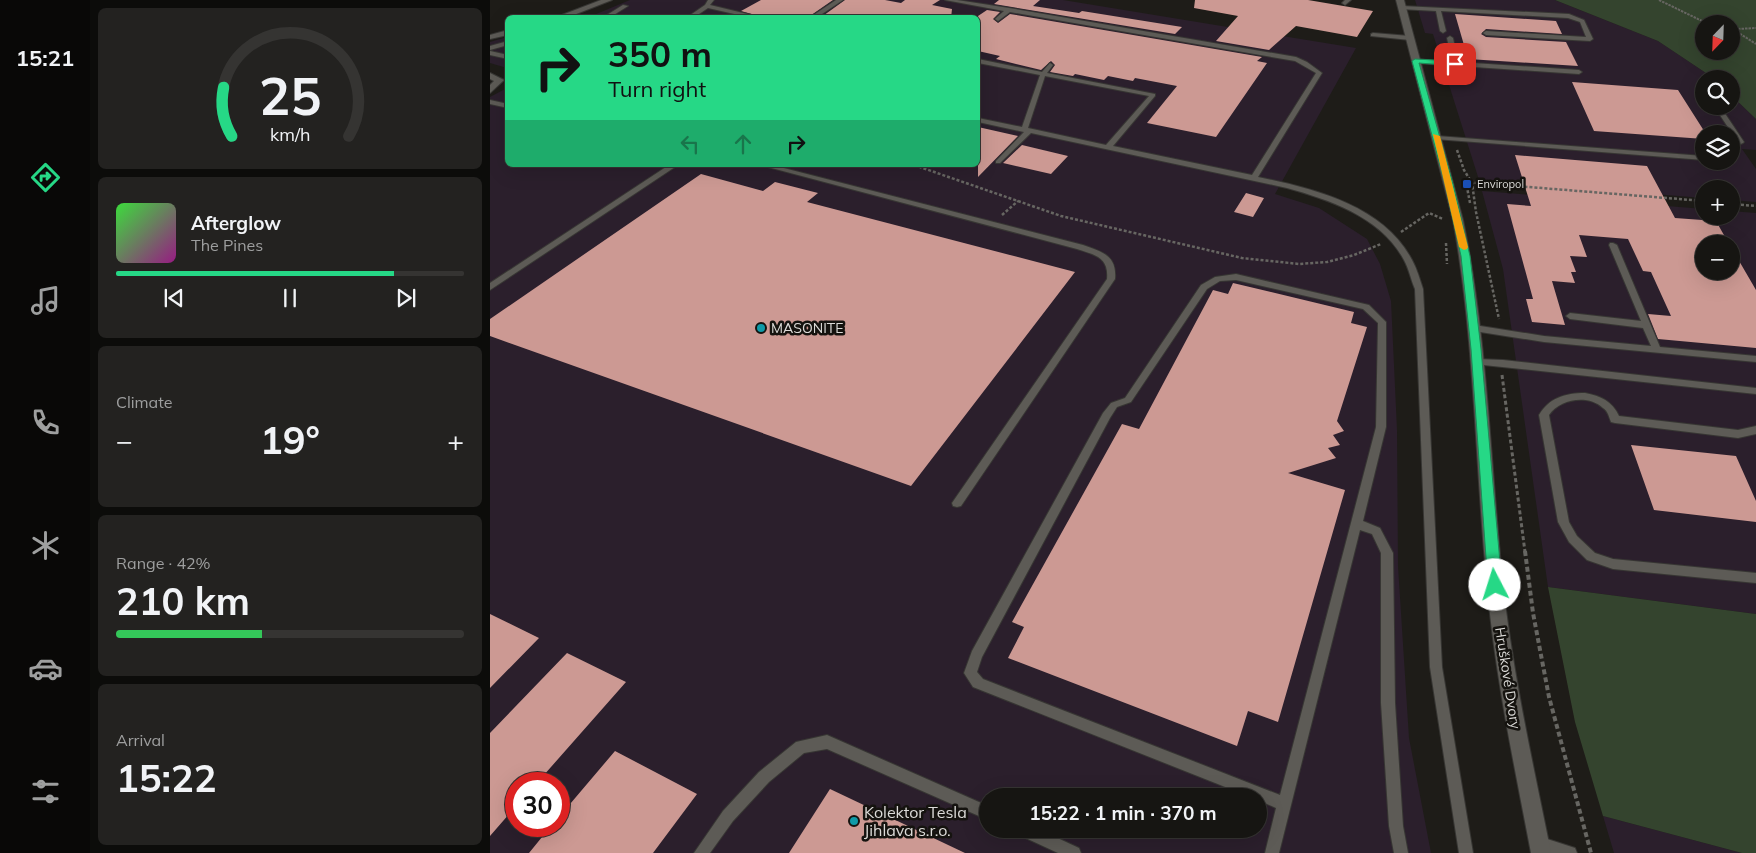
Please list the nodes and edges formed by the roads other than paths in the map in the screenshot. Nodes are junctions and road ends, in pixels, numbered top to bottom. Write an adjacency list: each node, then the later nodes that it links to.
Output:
1 (608, 0): 10 (street)
2 (712, 0): 7 (lane)
3 (840, 0): 14 (lane)
4 (948, 0): 8 (lane)
5 (1401, 4): 9 (lane); 23 (street, Hruškové Dvory)
6 (625, 6): 11 (lane)
7 (706, 6): 12 (lane); 13 (lane)
8 (1009, 10): 15 (lane); 16 (lane)
9 (1438, 10): 17 (lane); 20 (lane)
10 (566, 15)
11 (609, 15)
12 (692, 15)
13 (748, 15)
14 (816, 15)
15 (998, 19)
16 (1095, 23): 18 (lane); 47 (lane)
17 (1443, 31)
18 (1085, 32)
19 (505, 33): 22 (street)
20 (1486, 33)
21 (1373, 35): 23 (lane)
22 (490, 37)
23 (1410, 38): 30 (street, Hruškové Dvory)
24 (1450, 38): 31 (lane)
25 (505, 44): 26 (lane)
26 (490, 48)
27 (490, 53): 28 (lane)
28 (505, 57)
29 (980, 61): 34 (lane)
30 (1415, 61): 31 (lane); 41 (street, Hruškové Dvory)
31 (1455, 64): 33 (lane)
32 (1050, 65): 34 (lane)
33 (1579, 72)
34 (1043, 74): 40 (lane); 42 (lane)
35 (490, 76): 36 (street)
36 (490, 90)
37 (490, 102): 38 (lane)
38 (505, 105)
39 (980, 120): 40 (lane)
40 (1026, 130): 42 (lane); 44 (lane)
41 (1437, 138): 43 (lane); 52 (street, Hruškové Dvory)
42 (1108, 147): 47 (lane)
43 (1695, 157)
44 (998, 162)
45 (671, 167): 49 (lane)
46 (772, 167): 58 (lane)
47 (1254, 178): 69 (lane)
48 (1613, 245): 51 (lane)
49 (490, 287)
50 (1570, 316): 51 (lane)
51 (1646, 325): 53 (lane)
52 (1474, 328): 53 (lane); 55 (street, Hruškové Dvory)
53 (1656, 348): 54 (lane)
54 (1756, 359)
55 (1477, 362): 56 (lane); 64 (street, Hruškové Dvory)
56 (1756, 391)
57 (1756, 430): 60 (lane)
58 (957, 503)
59 (1356, 524): 61 (lane); 61 (lane); 68 (lane)
60 (1756, 578)
61 (1285, 804): 67 (lane)
62 (979, 809): 65 (lane)
63 (1042, 838): 66 (lane)
64 (1539, 848): 70 (lane)
65 (701, 853)
66 (1074, 853)
67 (1272, 853)
68 (1401, 853)
69 (1466, 853)
70 (1570, 853)

